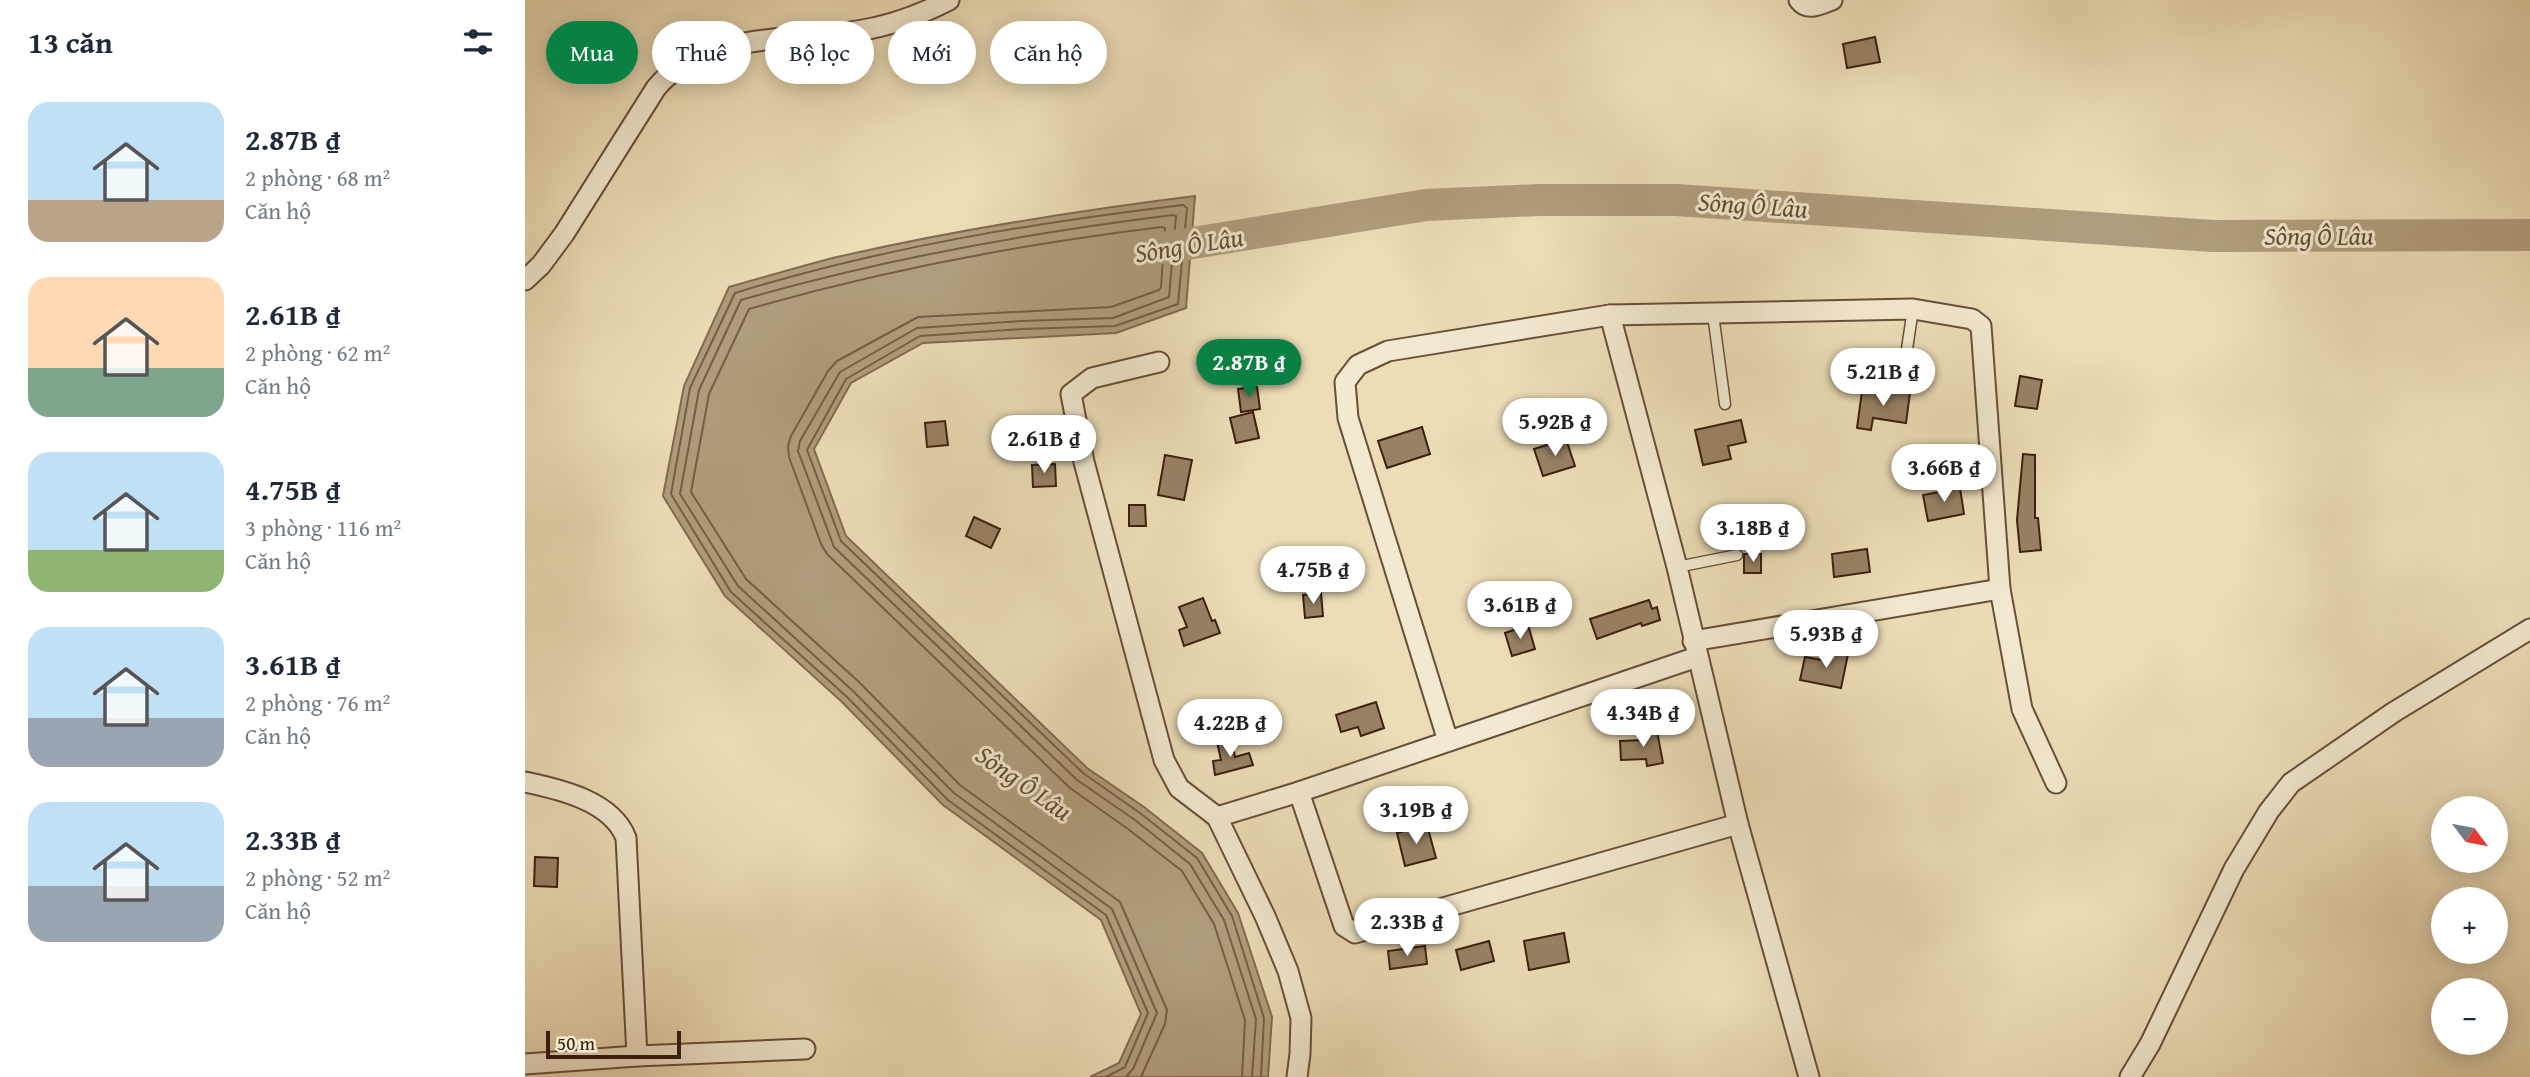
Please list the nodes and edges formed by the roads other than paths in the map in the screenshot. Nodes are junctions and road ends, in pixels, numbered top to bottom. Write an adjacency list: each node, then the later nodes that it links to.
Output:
1 (949, 0): 4 (street)
2 (1799, 0): 3 (street)
3 (1832, 0)
4 (525, 280)
5 (1913, 309): 6 (street); 9 (lane); 13 (street)
6 (1713, 314): 7 (street); 10 (lane)
7 (1609, 316): 12 (street); 16 (street)
8 (1159, 362): 20 (street)
9 (1902, 382)
10 (1724, 404)
11 (1737, 555): 12 (lane)
12 (1677, 567): 15 (street)
13 (2000, 589): 15 (street); 18 (street)
14 (2530, 629): 27 (street)
15 (1695, 649): 16 (street); 21 (street)
16 (1448, 741): 19 (street)
17 (525, 782): 23 (street)
18 (2056, 783)
19 (1299, 792): 20 (street); 21 (street)
20 (1217, 817): 25 (street)
21 (1738, 824): 26 (street)
22 (805, 1049): 23 (street)
23 (637, 1056): 24 (street)
24 (525, 1064)
25 (1297, 1077)
26 (1809, 1077)
27 (2130, 1077)

